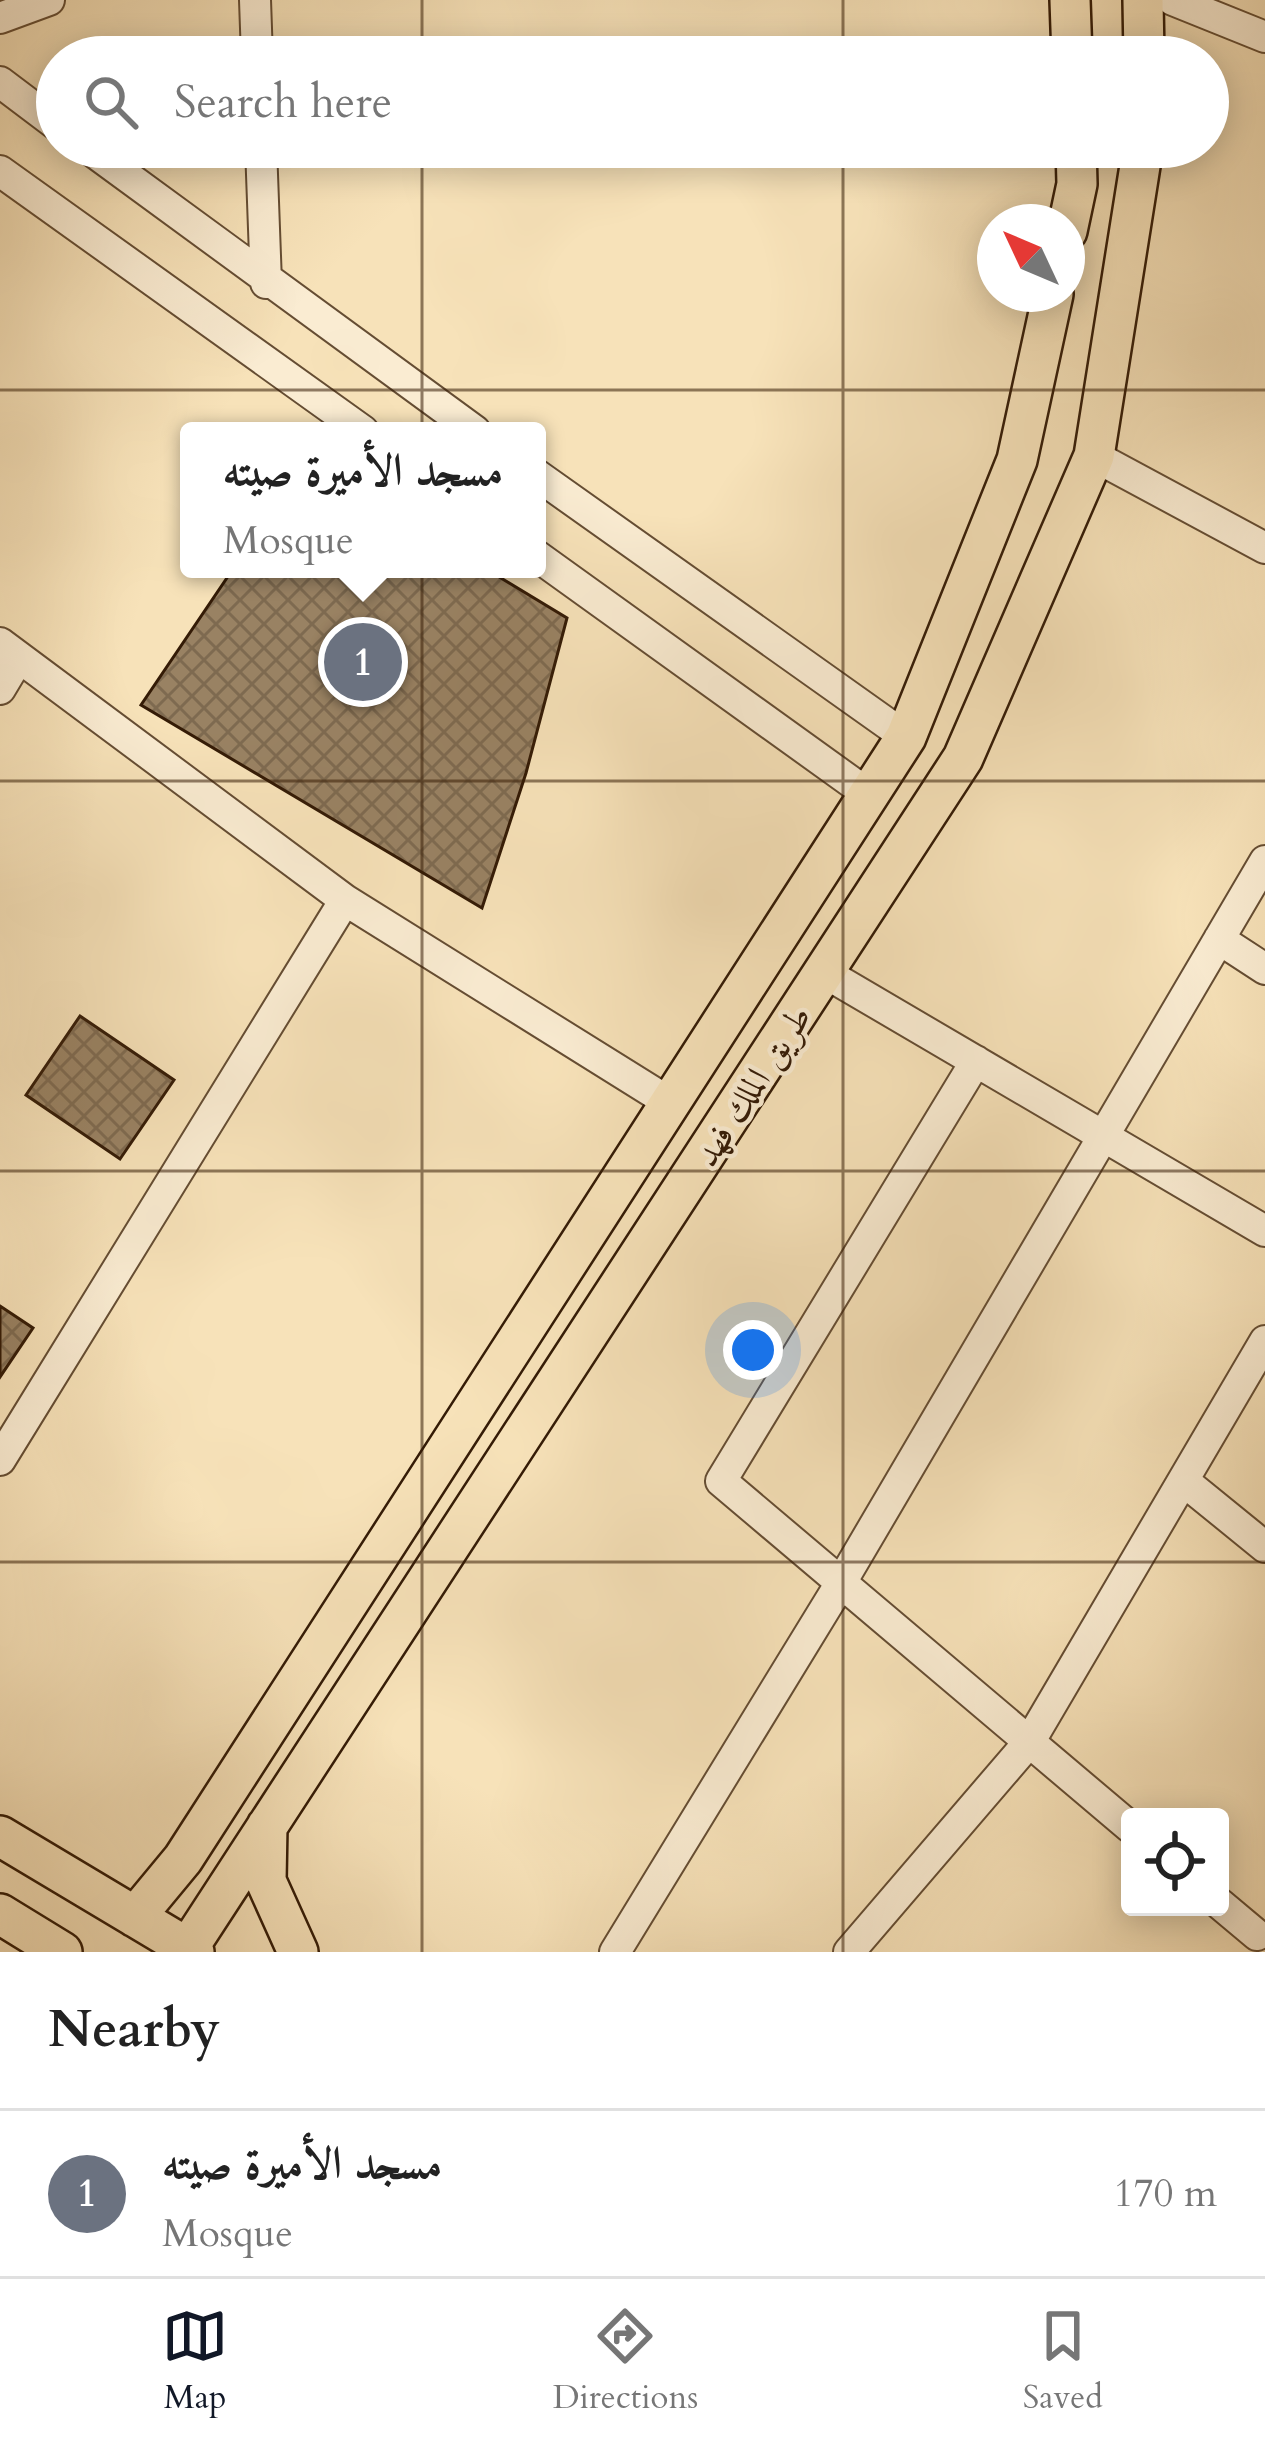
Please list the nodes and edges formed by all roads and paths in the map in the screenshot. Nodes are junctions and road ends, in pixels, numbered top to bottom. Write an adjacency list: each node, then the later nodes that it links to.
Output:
1 (49, 0): 6 (street)
2 (255, 0): 7 (street)
3 (1070, 0): 8 (main road)
4 (1143, 0): 9 (main road)
5 (1173, 0): 10 (street)
6 (0, 18)
7 (256, 36)
8 (1071, 36)
9 (1144, 36)
10 (1265, 37)
11 (0, 82): 12 (street)
12 (36, 109)
13 (115, 168): 19 (street)
14 (262, 168): 19 (street)
15 (1077, 168): 18 (main road)
16 (1140, 168): 23 (main road, طريق الملك فهد)
17 (0, 171): 21 (street)
18 (1073, 204)
19 (266, 283): 22 (street)
20 (1049, 312): 29 (main road, طريق الملك فهد)
21 (350, 422)
22 (462, 422)
23 (1094, 456): 25 (street); 35 (main road, طريق الملك فهد)
24 (546, 481): 29 (street)
25 (1265, 548)
26 (546, 562): 30 (street)
27 (9, 651): 28 (street); 32 (street)
28 (0, 689)
29 (906, 737): 30 (main road, طريق الملك فهد)
30 (868, 794): 37 (main road, طريق الملك فهد)
31 (1265, 861): 33 (street)
32 (345, 900): 37 (street); 41 (street)
33 (1219, 939): 34 (street); 38 (street)
34 (1265, 969)
35 (827, 974): 36 (street); 47 (main road, طريق الملك فهد)
36 (976, 1061): 38 (street); 44 (street)
37 (672, 1104): 49 (main road, طريق الملك فهد)
38 (1105, 1135): 39 (street); 44 (street)
39 (1265, 1231)
40 (1265, 1341): 42 (street)
41 (0, 1460)
42 (1185, 1482): 43 (street); 45 (street)
43 (1265, 1547)
44 (839, 1586): 45 (street); 58 (street)
45 (1030, 1741): 46 (street); 59 (street)
46 (1121, 1819)
47 (267, 1823): 50 (main road, طريق الملك فهد); 57 (main road)
48 (0, 1836): 53 (main road)
49 (183, 1859): 50 (main road); 53 (main road, طريق الملك فهد)
50 (222, 1896): 55 (main road, طريق الملك فهد)
51 (0, 1913): 56 (main road)
52 (1229, 1913): 54 (street)
53 (135, 1917): 55 (main road)
54 (1254, 1938)
55 (191, 1950)
56 (62, 1952)
57 (298, 1952)
58 (614, 1952)
59 (850, 1952)

